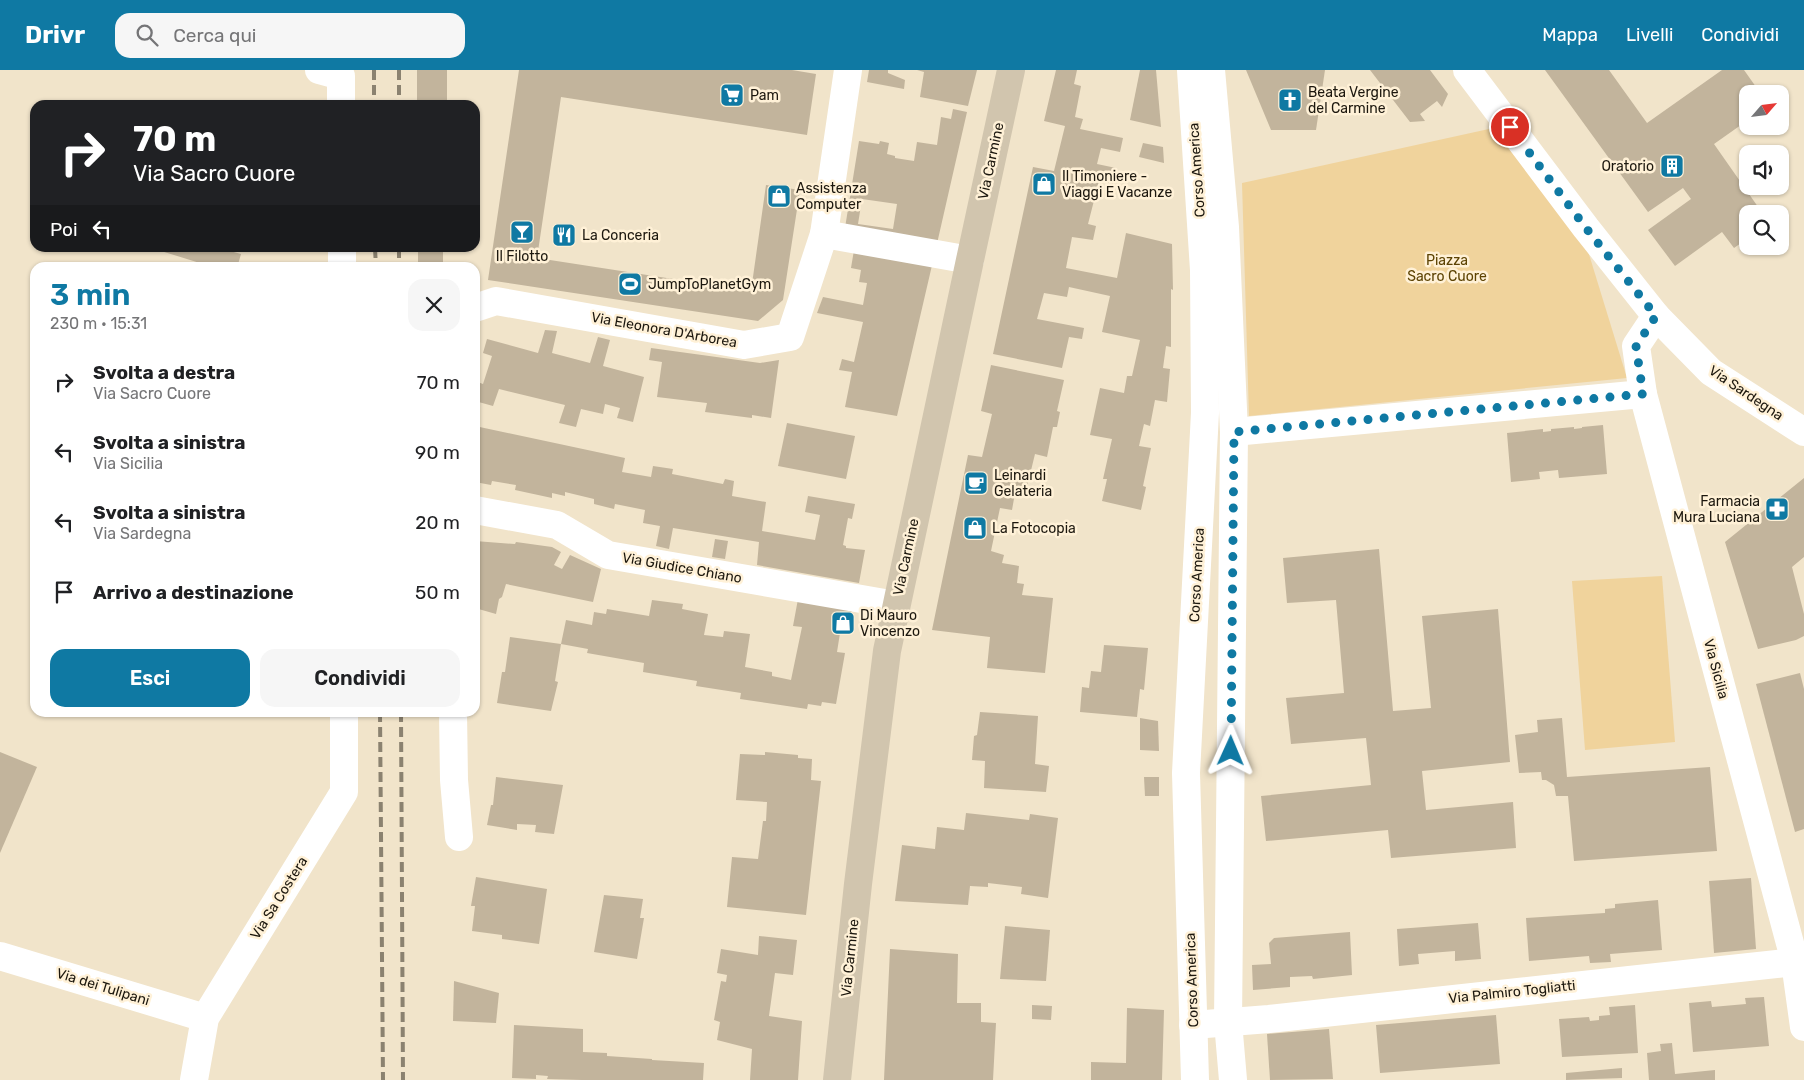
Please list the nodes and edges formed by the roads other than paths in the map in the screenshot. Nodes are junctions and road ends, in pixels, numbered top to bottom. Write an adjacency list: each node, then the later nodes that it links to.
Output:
1 (319, 70): 7 (street)
2 (848, 70): 8 (street, Via Eleonora D'Arborea)
3 (1011, 70): 9 (main road, Via Carmine)
4 (1191, 70): 24 (street, Corso America)
5 (1211, 70): 13 (street, Corso America)
6 (1467, 70): 11 (street, Via Sardegna)
7 (341, 100)
8 (824, 234): 9 (street); 10 (street, Via Eleonora D'Arborea)
9 (970, 260): 16 (main road, Via Carmine)
10 (480, 306)
11 (1656, 316): 12 (street, Via Sicilia); 14 (street, Via Sardegna)
12 (1643, 394): 13 (street); 21 (street, Via Sicilia)
13 (1234, 432): 23 (street, Corso America)
14 (1804, 432)
15 (480, 511): 16 (street, Via Giudice Chiano)
16 (896, 605): 27 (main road, Via Carmine)
17 (344, 717): 22 (street, Via Sa Costera)
18 (453, 717): 19 (street)
19 (459, 837)
20 (0, 956): 22 (street, Via dei Tulipani)
21 (1795, 962): 23 (street, Via Palmiro Togliatti); 25 (street, Via Sicilia)
22 (205, 1018): 26 (street, Via Sa Costera)
23 (1228, 1022): 24 (street, Via Palmiro Togliatti); 29 (street, Corso America)
24 (1193, 1025): 28 (street, Corso America)
25 (1804, 1027)
26 (194, 1080)
27 (838, 1080)
28 (1196, 1080)
29 (1233, 1080)

